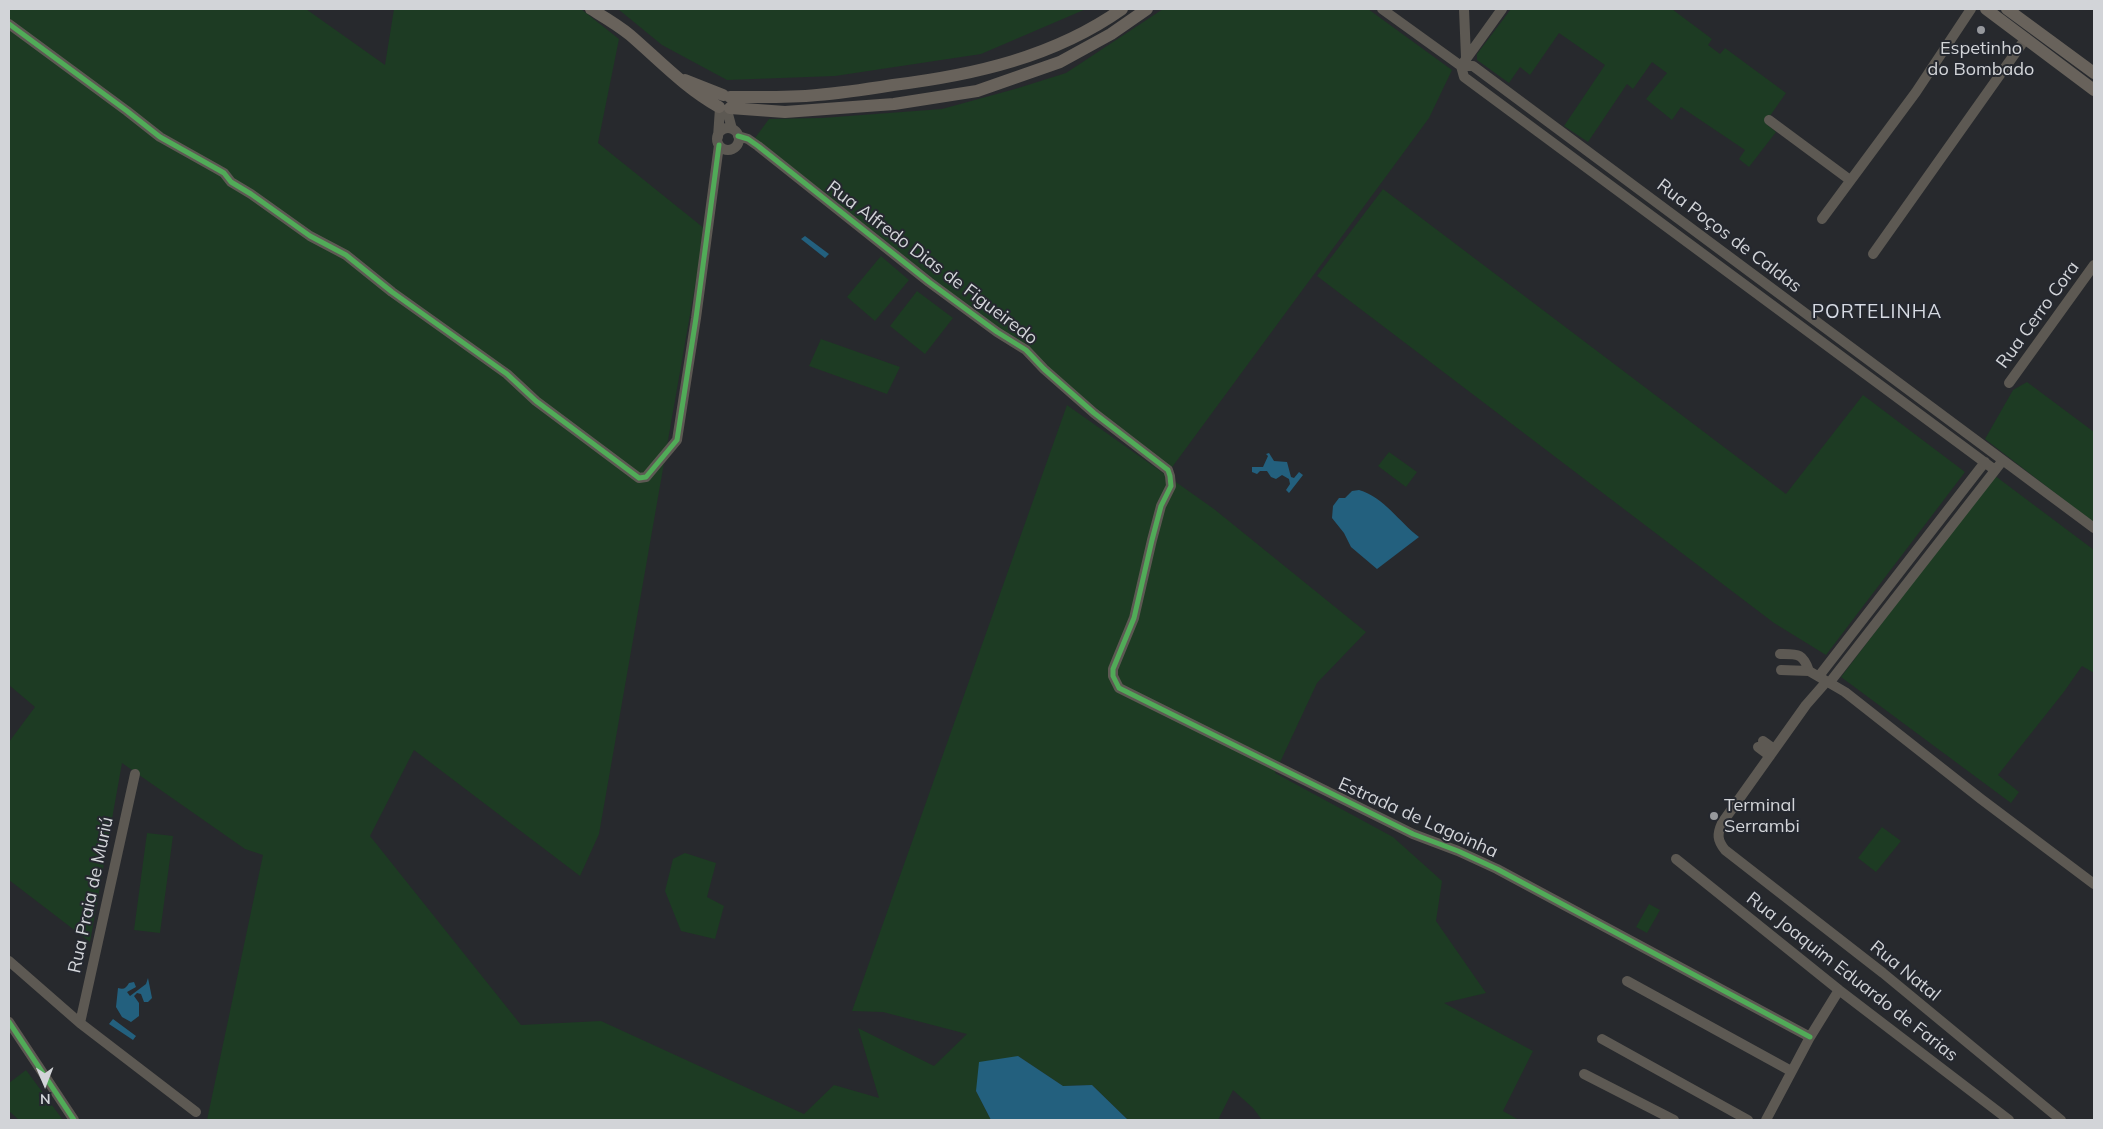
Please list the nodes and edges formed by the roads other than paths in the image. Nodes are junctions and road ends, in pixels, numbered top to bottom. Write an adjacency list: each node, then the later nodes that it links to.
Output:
1 (591, 9): 15 (main road)
2 (1122, 9): 15 (main road)
3 (1147, 9): 15 (main road)
4 (1464, 9): 12 (street)
5 (1502, 9): 12 (street)
6 (1971, 9): 19 (street)
7 (1986, 9): 11 (main road)
8 (2007, 9): 13 (main road)
9 (1385, 10): 12 (street, Rua Poços de Caldas)
10 (9, 24): 18 (street)
11 (2026, 38): 14 (main road); 21 (street)
12 (1463, 62): 24 (street, Rua Poços de Caldas); 25 (street, Rua Poços de Caldas)
13 (2094, 73)
14 (2094, 90)
15 (725, 104): 17 (street); 18 (street)
16 (1769, 120): 19 (street)
17 (735, 133): 18 (street); 18 (street); 29 (street, Rua Alfredo Dias de Figueiredo)
18 (718, 141)
19 (1850, 180): 20 (street)
20 (1822, 219)
21 (1873, 254)
22 (2094, 266): 23 (street, Rua Cerro Cora)
23 (2009, 383)
24 (2003, 460): 26 (street); 27 (street, Rua Poços de Caldas)
25 (1984, 462): 26 (street, Rua Poços de Caldas); 32 (street)
26 (1995, 470): 32 (street)
27 (2094, 528)
28 (1780, 654): 31 (street)
29 (1117, 659): 43 (street, Estrada de Lagoinha)
30 (1781, 670): 31 (street)
31 (1809, 671): 32 (street)
32 (1825, 680): 34 (street); 37 (street)
33 (1761, 744): 34 (street)
34 (1772, 753): 53 (street, Rua Natal)
35 (135, 774): 42 (street, Rua Praia de Muriú)
36 (1676, 859): 40 (street, Rua Joaquim Eduardo de Farias)
37 (2094, 884)
38 (9, 961): 42 (street)
39 (1627, 981): 45 (street)
40 (1839, 990): 43 (street); 52 (street, Rua Joaquim Eduardo de Farias)
41 (9, 1022): 48 (street)
42 (80, 1023): 47 (street)
43 (1810, 1037): 45 (street)
44 (1602, 1039): 50 (street)
45 (1791, 1071): 51 (street)
46 (1584, 1074): 49 (street)
47 (196, 1112)
48 (74, 1120)
49 (1674, 1120)
50 (1748, 1120)
51 (1766, 1120)
52 (2009, 1120)
53 (2061, 1120)

